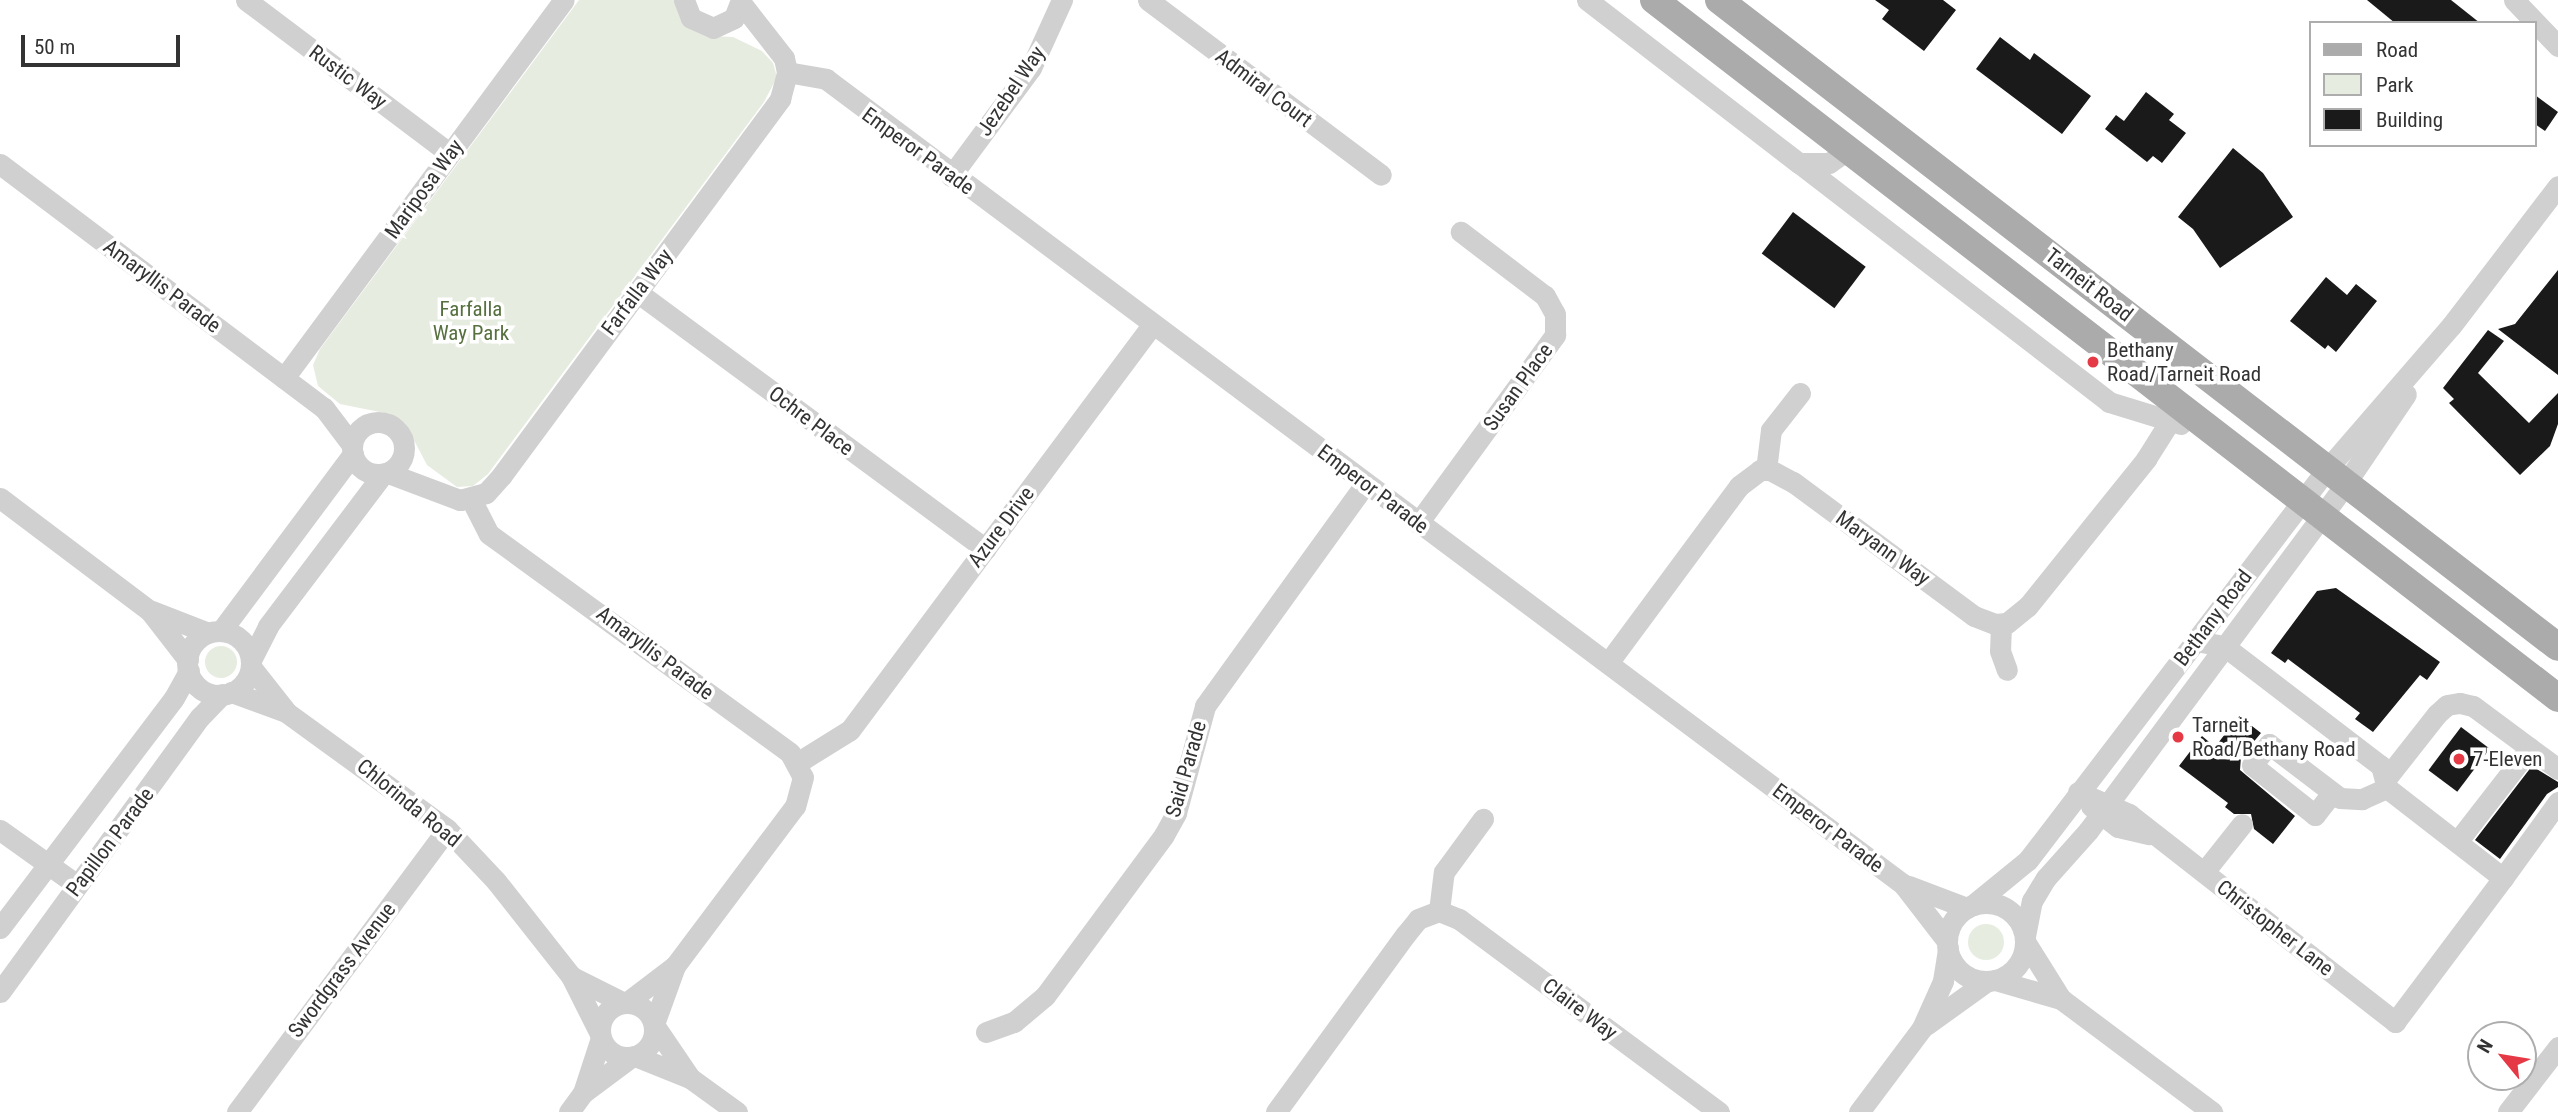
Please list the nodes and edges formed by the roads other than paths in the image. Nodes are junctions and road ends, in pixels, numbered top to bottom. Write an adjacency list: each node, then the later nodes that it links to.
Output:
1 (246, 0): 19 (street, Rustic Way)
2 (564, 0): 19 (street, Mariposa Way)
3 (1062, 0): 22 (street, Jezebel Way)
4 (1148, 0): 23 (street, Admiral Court)
5 (1587, 0): 20 (street, Tarneit Road)
6 (1654, 0): 18 (main road, Tarneit Road)
7 (1698, 0): 18 (main road)
8 (1719, 0): 40 (main road, Tarneit Road)
9 (2514, 0): 12 (street)
10 (683, 1): 14 (street)
11 (741, 2): 14 (street); 15 (street)
12 (2534, 21)
13 (2537, 24): 16 (street)
14 (713, 28): 15 (street)
15 (773, 45): 17 (street)
16 (2558, 46)
17 (786, 80): 22 (street, Emperor Parade); 26 (street, Farfalla Way)
18 (1849, 149): 20 (street); 34 (main road, Tarneit Road)
19 (449, 153): 28 (street, Mariposa Way)
20 (1798, 163): 31 (street, Tarneit Road)
21 (0, 164): 28 (street, Amaryllis Parade)
22 (951, 176): 27 (street, Emperor Parade)
23 (1381, 176)
24 (2558, 186): 40 (street, Bethany Road)
25 (1461, 232): 46 (street, Susan Place)
26 (637, 292): 43 (street, Farfalla Way); 47 (street, Ochre Place)
27 (1152, 325): 41 (street, Emperor Parade); 47 (street, Azure Drive)
28 (284, 378): 30 (street, Amaryllis Parade)
29 (1800, 393): 38 (street)
30 (324, 408): 33 (street, Amaryllis Parade); 36 (street, Amaryllis Parade)
31 (2147, 415): 32 (street, Tarneit Road); 37 (street)
32 (2170, 421): 34 (street, Tarneit Road); 37 (street)
33 (373, 423): 35 (street); 36 (street)
34 (2207, 429): 45 (main road, Tarneit Road)
35 (404, 446): 39 (street); 42 (street)
36 (352, 450): 39 (street); 50 (street)
37 (2137, 465): 49 (street)
38 (1766, 470): 49 (street, Maryann Way); 54 (street)
39 (385, 473): 42 (street); 55 (street)
40 (2336, 476): 45 (street, Bethany Road); 53 (main road, Tarneit Road)
41 (1365, 484): 46 (street, Emperor Parade); 92 (street, Said Parade)
42 (433, 488): 43 (street)
43 (479, 496): 63 (street, Amaryllis Parade)
44 (0, 498): 48 (street)
45 (2311, 509): 51 (street, Bethany Road); 52 (street, Bethany Road); 59 (main road, Tarneit Road)
46 (1418, 523): 54 (street, Emperor Parade)
47 (985, 549): 63 (street, Azure Drive)
48 (150, 611): 50 (street); 56 (street)
49 (2001, 624): 57 (street)
50 (214, 632): 55 (street); 56 (street)
51 (2196, 641): 52 (street); 65 (street, Bethany Road)
52 (2224, 646): 64 (street); 68 (street, Bethany Road)
53 (2558, 647)
54 (1608, 663): 77 (street, Emperor Parade)
55 (251, 664): 58 (street); 60 (street, Chlorinda Road)
56 (188, 666): 58 (street); 74 (street, Papillon Parade)
57 (2007, 670)
58 (227, 693): 60 (street, Chlorinda Road); 78 (street, Papillon Parade)
59 (2558, 698)
60 (286, 712): 71 (street, Chlorinda Road)
61 (2530, 748): 62 (street); 64 (street); 73 (street)
62 (2558, 769)
63 (800, 770): 84 (street)
64 (2386, 784): 66 (street); 73 (street)
65 (2078, 792): 68 (street, Christopher Lane); 79 (street, Bethany Road)
66 (2332, 793)
67 (2558, 802): 76 (street)
68 (2104, 810): 75 (street, Christopher Lane); 82 (street, Bethany Road)
69 (1483, 819): 80 (street)
70 (2242, 824): 75 (street)
71 (447, 829): 85 (street, Chlorinda Road); 99 (street, Swordgrass Avenue)
72 (0, 830): 74 (street)
73 (2457, 842): 76 (street)
74 (47, 864): 78 (street); 81 (street, Papillon Parade)
75 (2204, 872): 76 (street, Christopher Lane)
76 (2503, 878)
77 (1903, 884): 79 (street, Emperor Parade); 83 (street, Emperor Parade)
78 (77, 886): 87 (street, Papillon Parade)
79 (1970, 906): 82 (street); 83 (street)
80 (1439, 911): 102 (street); 103 (street, Claire Way)
81 (0, 928)
82 (2025, 940): 86 (street); 88 (street)
83 (1948, 945): 86 (street); 91 (street)
84 (675, 966): 89 (street); 90 (street)
85 (570, 976): 89 (street, Chlorinda Road); 93 (street, Chlorinda Road)
86 (1991, 981): 88 (street); 91 (street)
87 (0, 992)
88 (2061, 999): 98 (street)
89 (625, 1003): 90 (street); 93 (street)
90 (654, 1025): 95 (street); 96 (street)
91 (1922, 1028): 104 (street)
92 (986, 1032)
93 (601, 1036): 95 (street); 97 (street)
94 (2558, 1047): 105 (street)
95 (633, 1057): 96 (street); 97 (street)
96 (690, 1078): 101 (street)
97 (583, 1093): 100 (street)
98 (2202, 1109)
99 (237, 1112)
100 (569, 1112)
101 (737, 1112)
102 (1276, 1112)
103 (1719, 1112)
104 (1859, 1112)
105 (2508, 1112)

